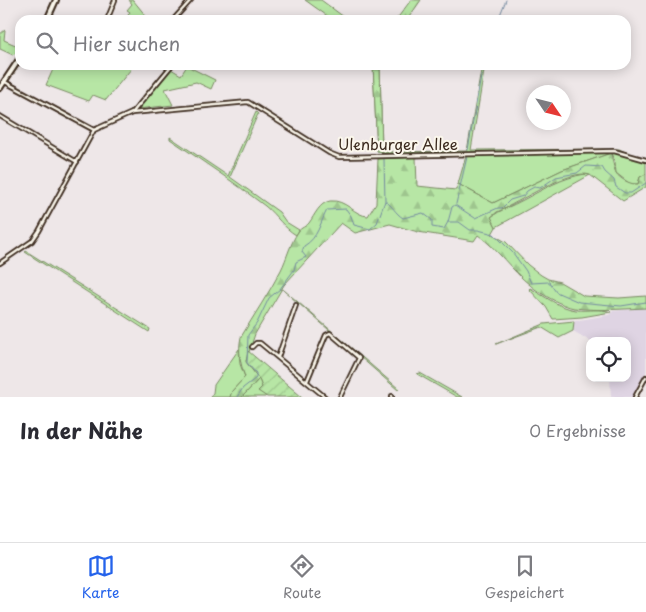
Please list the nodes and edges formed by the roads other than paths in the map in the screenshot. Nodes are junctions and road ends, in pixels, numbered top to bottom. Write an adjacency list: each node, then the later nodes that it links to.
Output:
1 (56, 0): 4 (main road)
2 (115, 0): 5 (street)
3 (191, 0): 6 (street)
4 (49, 15)
5 (109, 15)
6 (178, 15)
7 (15, 65): 9 (main road)
8 (168, 70): 11 (street)
9 (3, 82): 10 (main road); 13 (street)
10 (0, 88)
11 (132, 113): 13 (street, Ulenburger Allee); 14 (street, Ulenburger Allee)
12 (0, 116): 15 (street)
13 (94, 130): 15 (street)
14 (646, 160)
15 (77, 162): 16 (street)
16 (0, 263)
17 (296, 305): 19 (street)
18 (252, 347): 19 (street)
19 (278, 357): 21 (street)
20 (646, 377): 24 (street)
21 (307, 381): 22 (street); 23 (street)
22 (325, 397)
23 (340, 397)
24 (635, 397)

